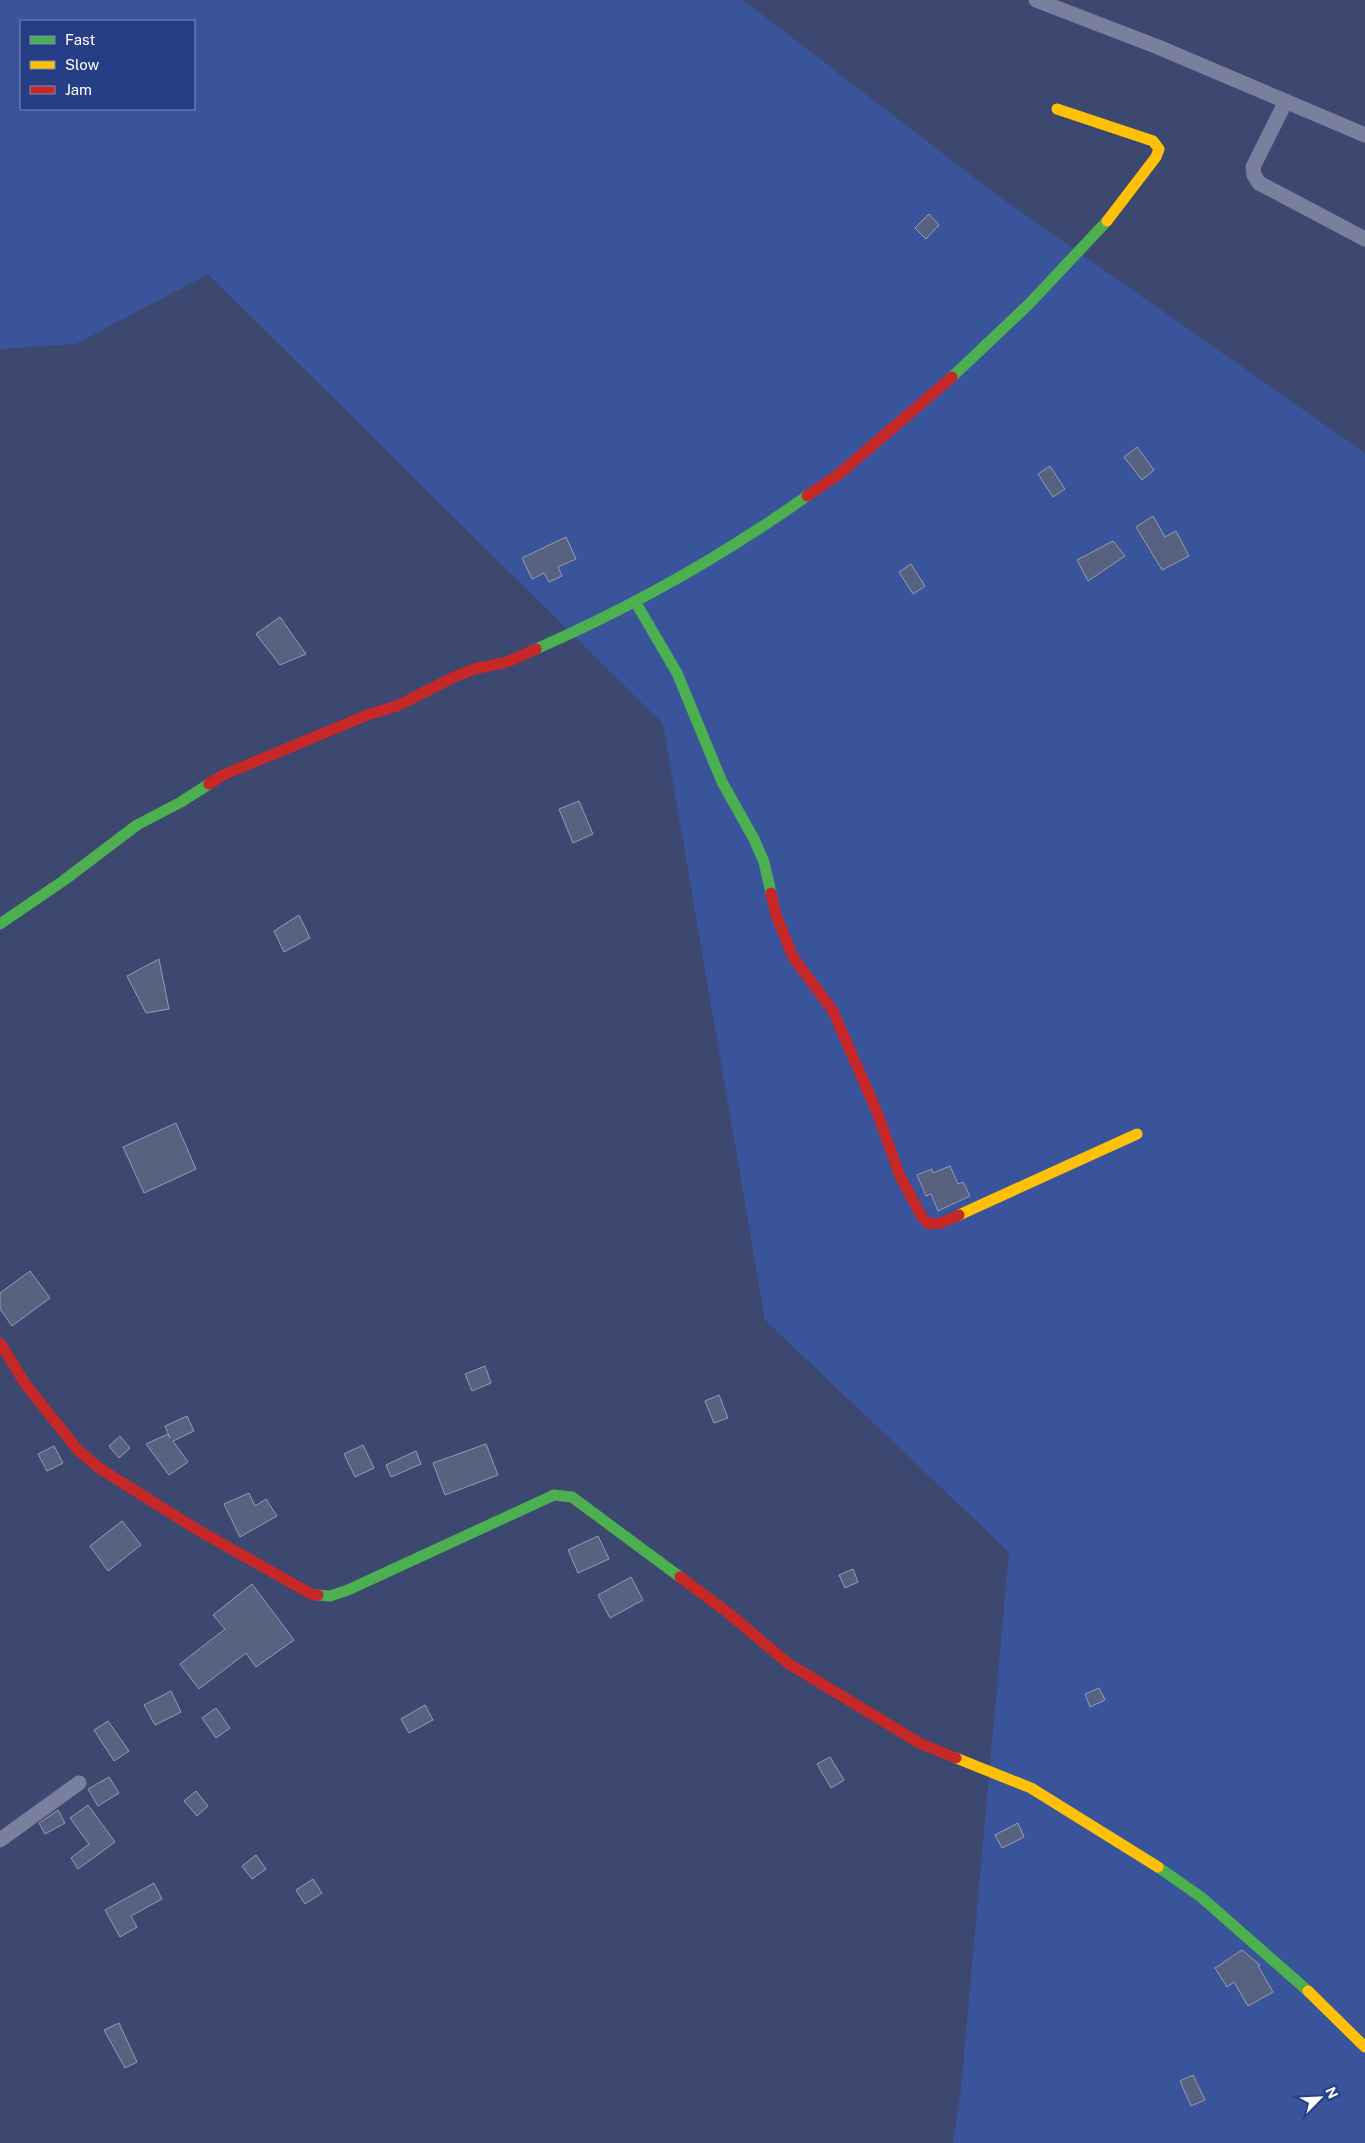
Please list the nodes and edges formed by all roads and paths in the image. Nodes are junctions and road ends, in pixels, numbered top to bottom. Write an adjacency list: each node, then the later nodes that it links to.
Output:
1 (1036, 0): 2 (street)
2 (1286, 101): 4 (street); 5 (street)
3 (1056, 110): 6 (street)
4 (1365, 135)
5 (1365, 239)
6 (636, 603): 7 (street); 8 (street)
7 (0, 924)
8 (1138, 1134)
9 (0, 1343): 12 (street)
10 (79, 1783): 11 (street)
11 (0, 1840)
12 (1365, 2047)

